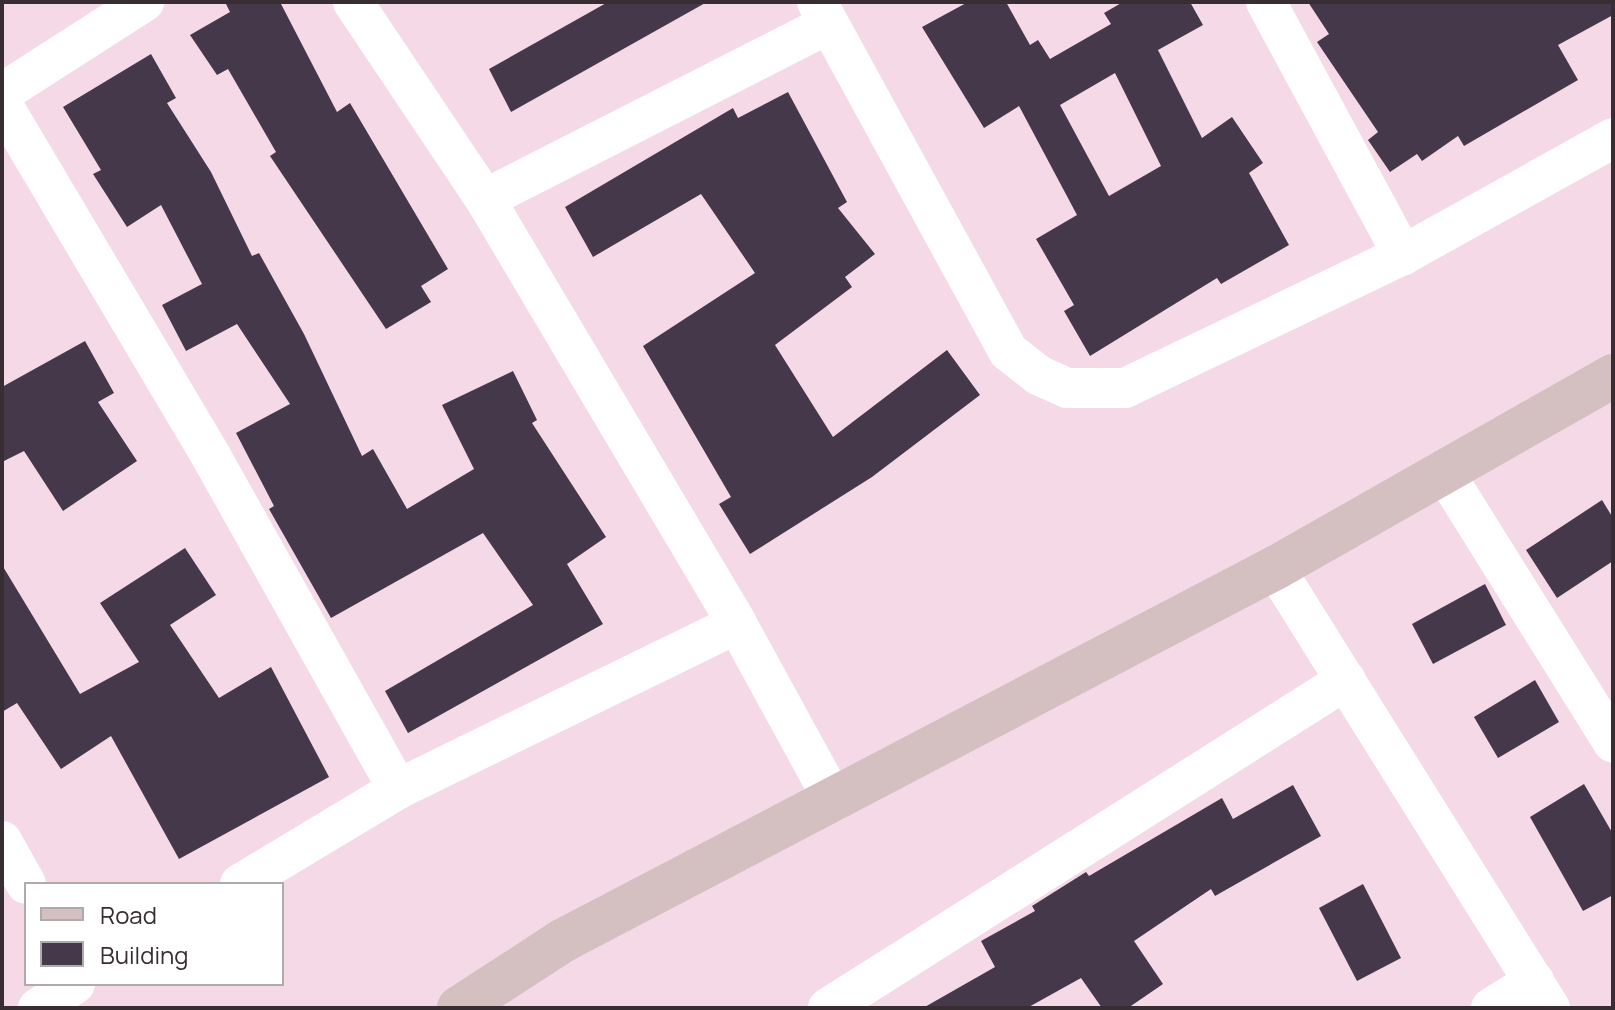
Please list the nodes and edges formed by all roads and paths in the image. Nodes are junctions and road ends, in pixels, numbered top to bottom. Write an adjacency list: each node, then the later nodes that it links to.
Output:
1 (144, 2): 5 (street)
2 (353, 2): 8 (street)
3 (1266, 2): 9 (street)
4 (822, 13): 8 (street); 9 (street)
5 (2, 93)
6 (2, 104): 16 (street)
7 (1613, 138): 9 (street)
8 (485, 199): 13 (street)
9 (1403, 255)
10 (1613, 376): 11 (street)
11 (1444, 472): 12 (street); 15 (street)
12 (1275, 568): 14 (street); 17 (street)
13 (737, 624): 16 (street); 17 (street)
14 (1346, 680): 22 (street); 25 (street)
15 (1613, 742)
16 (398, 789): 20 (street)
17 (834, 801): 24 (street)
18 (2, 841): 19 (street)
19 (25, 882)
20 (243, 882)
21 (72, 986): 23 (street)
22 (1542, 995): 26 (street)
23 (38, 1008)
24 (459, 1008)
25 (828, 1008)
26 (1491, 1008)

